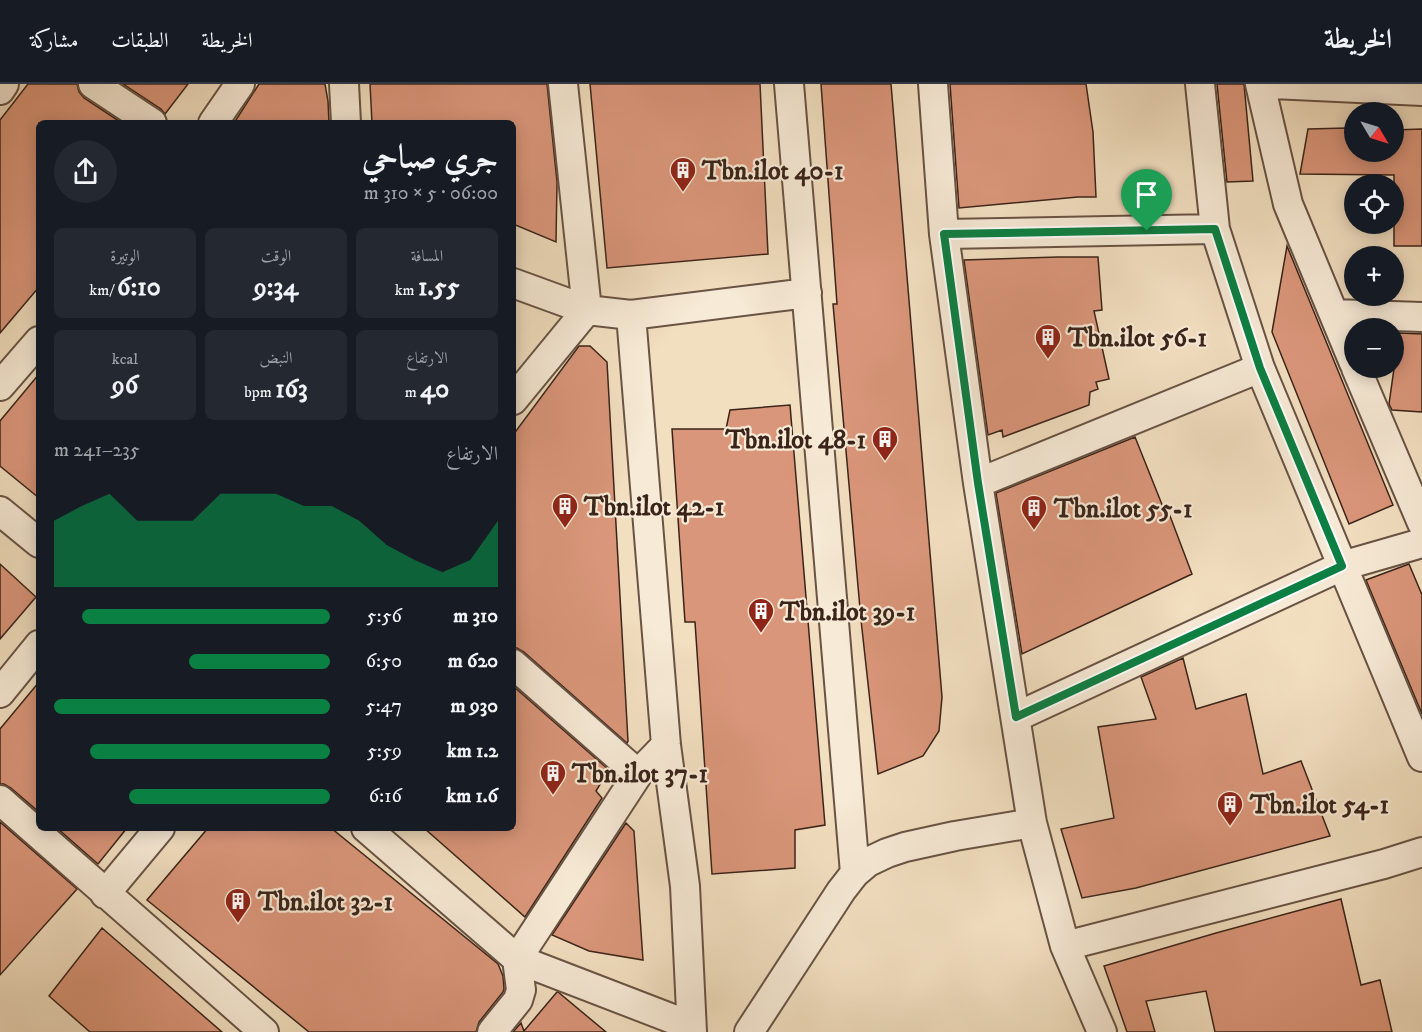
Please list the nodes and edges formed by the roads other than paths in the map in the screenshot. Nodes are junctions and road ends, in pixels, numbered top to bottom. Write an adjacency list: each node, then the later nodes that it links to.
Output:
1 (4, 84): 11 (street)
2 (93, 84): 13 (street)
3 (240, 84): 14 (street)
4 (345, 84): 15 (street)
5 (563, 84): 20 (street)
6 (789, 84): 19 (street)
7 (933, 84): 17 (street)
8 (1200, 84): 16 (street)
9 (1260, 84): 21 (street)
10 (1273, 84): 12 (street)
11 (0, 90)
12 (1422, 91)
13 (147, 120)
14 (215, 120)
15 (346, 120)
16 (1215, 229): 17 (street); 26 (street)
17 (944, 234): 30 (street)
18 (516, 284): 20 (street)
19 (807, 293): 22 (street); 48 (street)
20 (587, 310): 22 (street); 29 (street)
21 (1334, 314): 23 (street); 24 (street)
22 (631, 315): 40 (street)
23 (1422, 317)
24 (1344, 338)
25 (36, 344): 28 (street)
26 (1260, 368): 30 (street); 35 (street)
27 (1360, 378): 32 (street)
28 (0, 386)
29 (516, 396)
30 (978, 483): 39 (street)
31 (0, 511): 33 (street)
32 (1422, 523)
33 (36, 541)
34 (1422, 543): 35 (street)
35 (1342, 566): 39 (street); 41 (street)
36 (36, 649): 38 (street)
37 (516, 666): 42 (street)
38 (0, 693)
39 (1016, 717): 44 (street)
40 (666, 745): 42 (street); 52 (street)
41 (1422, 757)
42 (638, 774): 51 (street)
43 (0, 800): 49 (street)
44 (1032, 823): 48 (street); 50 (street)
45 (158, 831): 49 (street)
46 (369, 831): 51 (street)
47 (1422, 852): 50 (street)
48 (855, 873): 55 (street)
49 (105, 894): 53 (street)
50 (1065, 946): 56 (street)
51 (517, 959): 52 (street); 54 (street)
52 (691, 1029)
53 (264, 1032)
54 (492, 1032)
55 (749, 1032)
56 (1101, 1032)

